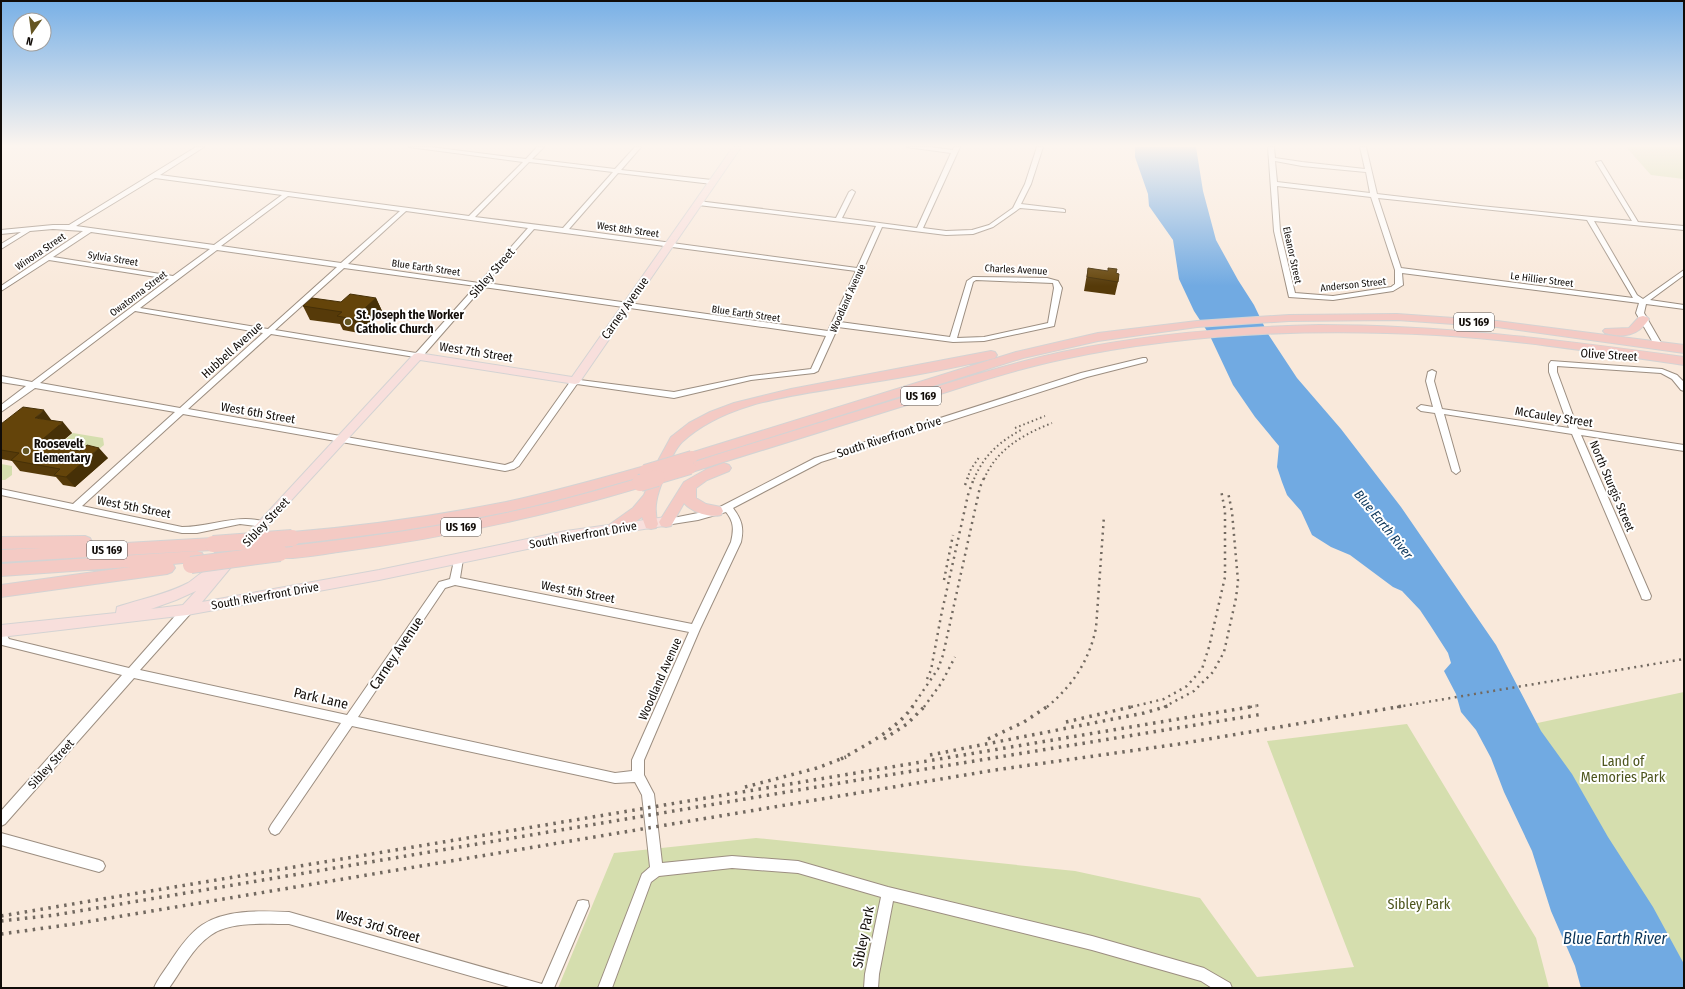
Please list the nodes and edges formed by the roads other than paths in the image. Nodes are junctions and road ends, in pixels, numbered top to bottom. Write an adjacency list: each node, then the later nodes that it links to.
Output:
1 (126, 193): 24 (street)
2 (288, 193): 33 (street, Owatonna Street)
3 (289, 193): 16 (street, West 8th Street)
4 (495, 193): 18 (street)
5 (598, 193): 28 (street)
6 (705, 193): 14 (main road, Carney Avenue)
7 (851, 193): 19 (street)
8 (936, 193): 29 (street)
9 (1024, 193): 15 (street)
10 (1275, 193): 42 (street, Eleanor Street)
11 (1350, 193): 13 (street)
12 (1618, 193): 21 (street)
13 (1374, 196): 20 (street); 37 (street)
14 (698, 203): 19 (street); 31 (main road, Carney Avenue)
15 (1018, 206): 17 (street); 29 (street)
16 (406, 209): 18 (street, West 8th Street); 35 (street, Hubbell Avenue)
17 (1063, 211)
18 (470, 218): 23 (street, West 8th Street)
19 (838, 220): 22 (street)
20 (1590, 220): 21 (street); 43 (street)
21 (1636, 223): 25 (street)
22 (880, 225): 29 (street); 36 (street, Woodland Avenue)
23 (533, 226): 28 (street, West 8th Street); 40 (street, Sibley Street)
24 (70, 227): 26 (street, Blue Earth Street); 27 (street, Blue Earth Street)
25 (1684, 228)
26 (30, 229): 30 (street, Blue Earth Street); 32 (street)
27 (89, 230): 33 (street, Blue Earth Street); 34 (street, Winona Street)
28 (565, 230): 31 (street, West 8th Street)
29 (919, 230)
30 (1, 232)
31 (669, 244): 36 (street, West 8th Street); 44 (main road, Carney Avenue)
32 (1, 247)
33 (216, 247): 35 (street, Blue Earth Street); 39 (street, Owatonna Street)
34 (48, 258): 39 (street, Sylvia Street); 41 (street, Winona Street)
35 (344, 265): 40 (street, Blue Earth Street); 50 (street, Hubbell Avenue)
36 (860, 270): 48 (street, Woodland Avenue)
37 (1398, 270): 42 (street, Anderson Street); 43 (street, Le Hillier Street)
38 (1684, 272): 43 (street)
39 (174, 278): 46 (street, Owatonna Street)
40 (481, 285): 44 (street, Blue Earth Street); 58 (street, Sibley Street)
41 (1, 289)
42 (1292, 295)
43 (1643, 302): 45 (street, Le Hillier Street); 47 (street)
44 (628, 306): 51 (street, Blue Earth Street); 65 (main road, Carney Avenue)
45 (1684, 307)
46 (134, 309): 50 (street, West 7th Street); 66 (street, Owatonna Street)
47 (1643, 319): 49 (highway); 55 (street)
48 (835, 324): 51 (street, Woodland Avenue); 53 (street)
49 (1497, 324): 52 (highway, US 169); 55 (highway, US 169)
50 (270, 331): 58 (street, West 7th Street); 71 (street, Hubbell Avenue)
51 (830, 334): 62 (street, Woodland Avenue)
52 (1098, 338): 75 (highway, US 169); 81 (highway)
53 (952, 340): 53 (street, Charles Avenue)
54 (1130, 344): 57 (highway, US 169); 75 (highway, US 169); 79 (highway)
55 (1659, 346): 56 (highway, US 169); 57 (highway)
56 (1684, 349)
57 (1637, 354): 60 (highway, US 169)
58 (418, 356): 65 (main road, West 7th Street); 73 (main road, Sibley Street)
59 (1143, 360): 83 (street, South Riverfront Drive)
60 (1684, 361)
61 (1554, 363): 67 (street, Olive Street); 72 (street, North Sturgis Street)
62 (814, 370): 65 (street, West 7th Street)
63 (1432, 372): 70 (street)
64 (1, 379): 66 (street, West 6th Street)
65 (575, 381): 76 (street, Carney Avenue)
66 (34, 385): 69 (street, Owatonna Street); 71 (street, West 6th Street)
67 (1684, 388)
68 (1421, 408): 70 (street, McCauley Street)
69 (1, 410)
70 (1438, 411): 72 (street, McCauley Street); 77 (street)
71 (182, 412): 73 (street, West 6th Street); 82 (street, Hubbell Avenue)
72 (1575, 432): 74 (street, McCauley Street); 96 (street, North Sturgis Street)
73 (341, 440): 76 (street, West 6th Street); 85 (main road, Sibley Street)
74 (1684, 448)
75 (691, 463): 78 (highway, US 169, bridge)
76 (511, 467)
77 (1456, 471)
78 (642, 477): 90 (highway, US 169, bridge); 90 (highway, US 169, bridge)
79 (689, 485): 83 (highway); 84 (highway)
80 (1, 492): 82 (street, West 5th Street)
81 (649, 498): 86 (highway); 87 (highway)
82 (74, 508): 85 (street, West 5th Street)
83 (722, 509): 84 (street, South Riverfront Drive); 99 (street, Woodland Avenue)
84 (666, 522): 86 (main road, South Riverfront Drive)
85 (263, 524): 89 (main road, Sibley Street)
86 (651, 524): 87 (main road, South Riverfront Drive)
87 (614, 529): 92 (main road, South Riverfront Drive)
88 (1, 543): 90 (highway)
89 (237, 552): 97 (main road, Sibley Street); 98 (main road)
90 (201, 553): 91 (highway, US 169); 93 (highway, US 169); 95 (highway)
91 (1, 556)
92 (458, 559): 94 (street); 97 (main road, South Riverfront Drive)
93 (1, 570)
94 (455, 580): 99 (street, West 5th Street); 103 (street, Carney Avenue)
95 (1, 591)
96 (1646, 596)
97 (187, 610): 98 (main road, South Riverfront Drive); 102 (street, Sibley Street)
98 (76, 622): 100 (main road, South Riverfront Drive)
99 (696, 630): 104 (street, Woodland Avenue)
100 (1, 631)
101 (1, 635): 102 (street, Park Lane)
102 (134, 672): 103 (street, Park Lane); 105 (street, Sibley Street)
103 (351, 720): 104 (street, Park Lane); 106 (street, Carney Avenue)
104 (638, 776): 109 (street)
105 (1, 820)
106 (275, 829)
107 (1, 839): 108 (street)
108 (99, 866)
109 (657, 870): 110 (street); 115 (street)
110 (888, 893): 116 (street, Sibley Park); 117 (street)
111 (583, 906): 114 (street)
112 (161, 988): 113 (street, West 3rd Street)
113 (537, 988)
114 (547, 988)
115 (605, 988)
116 (871, 988)
117 (1225, 988)

